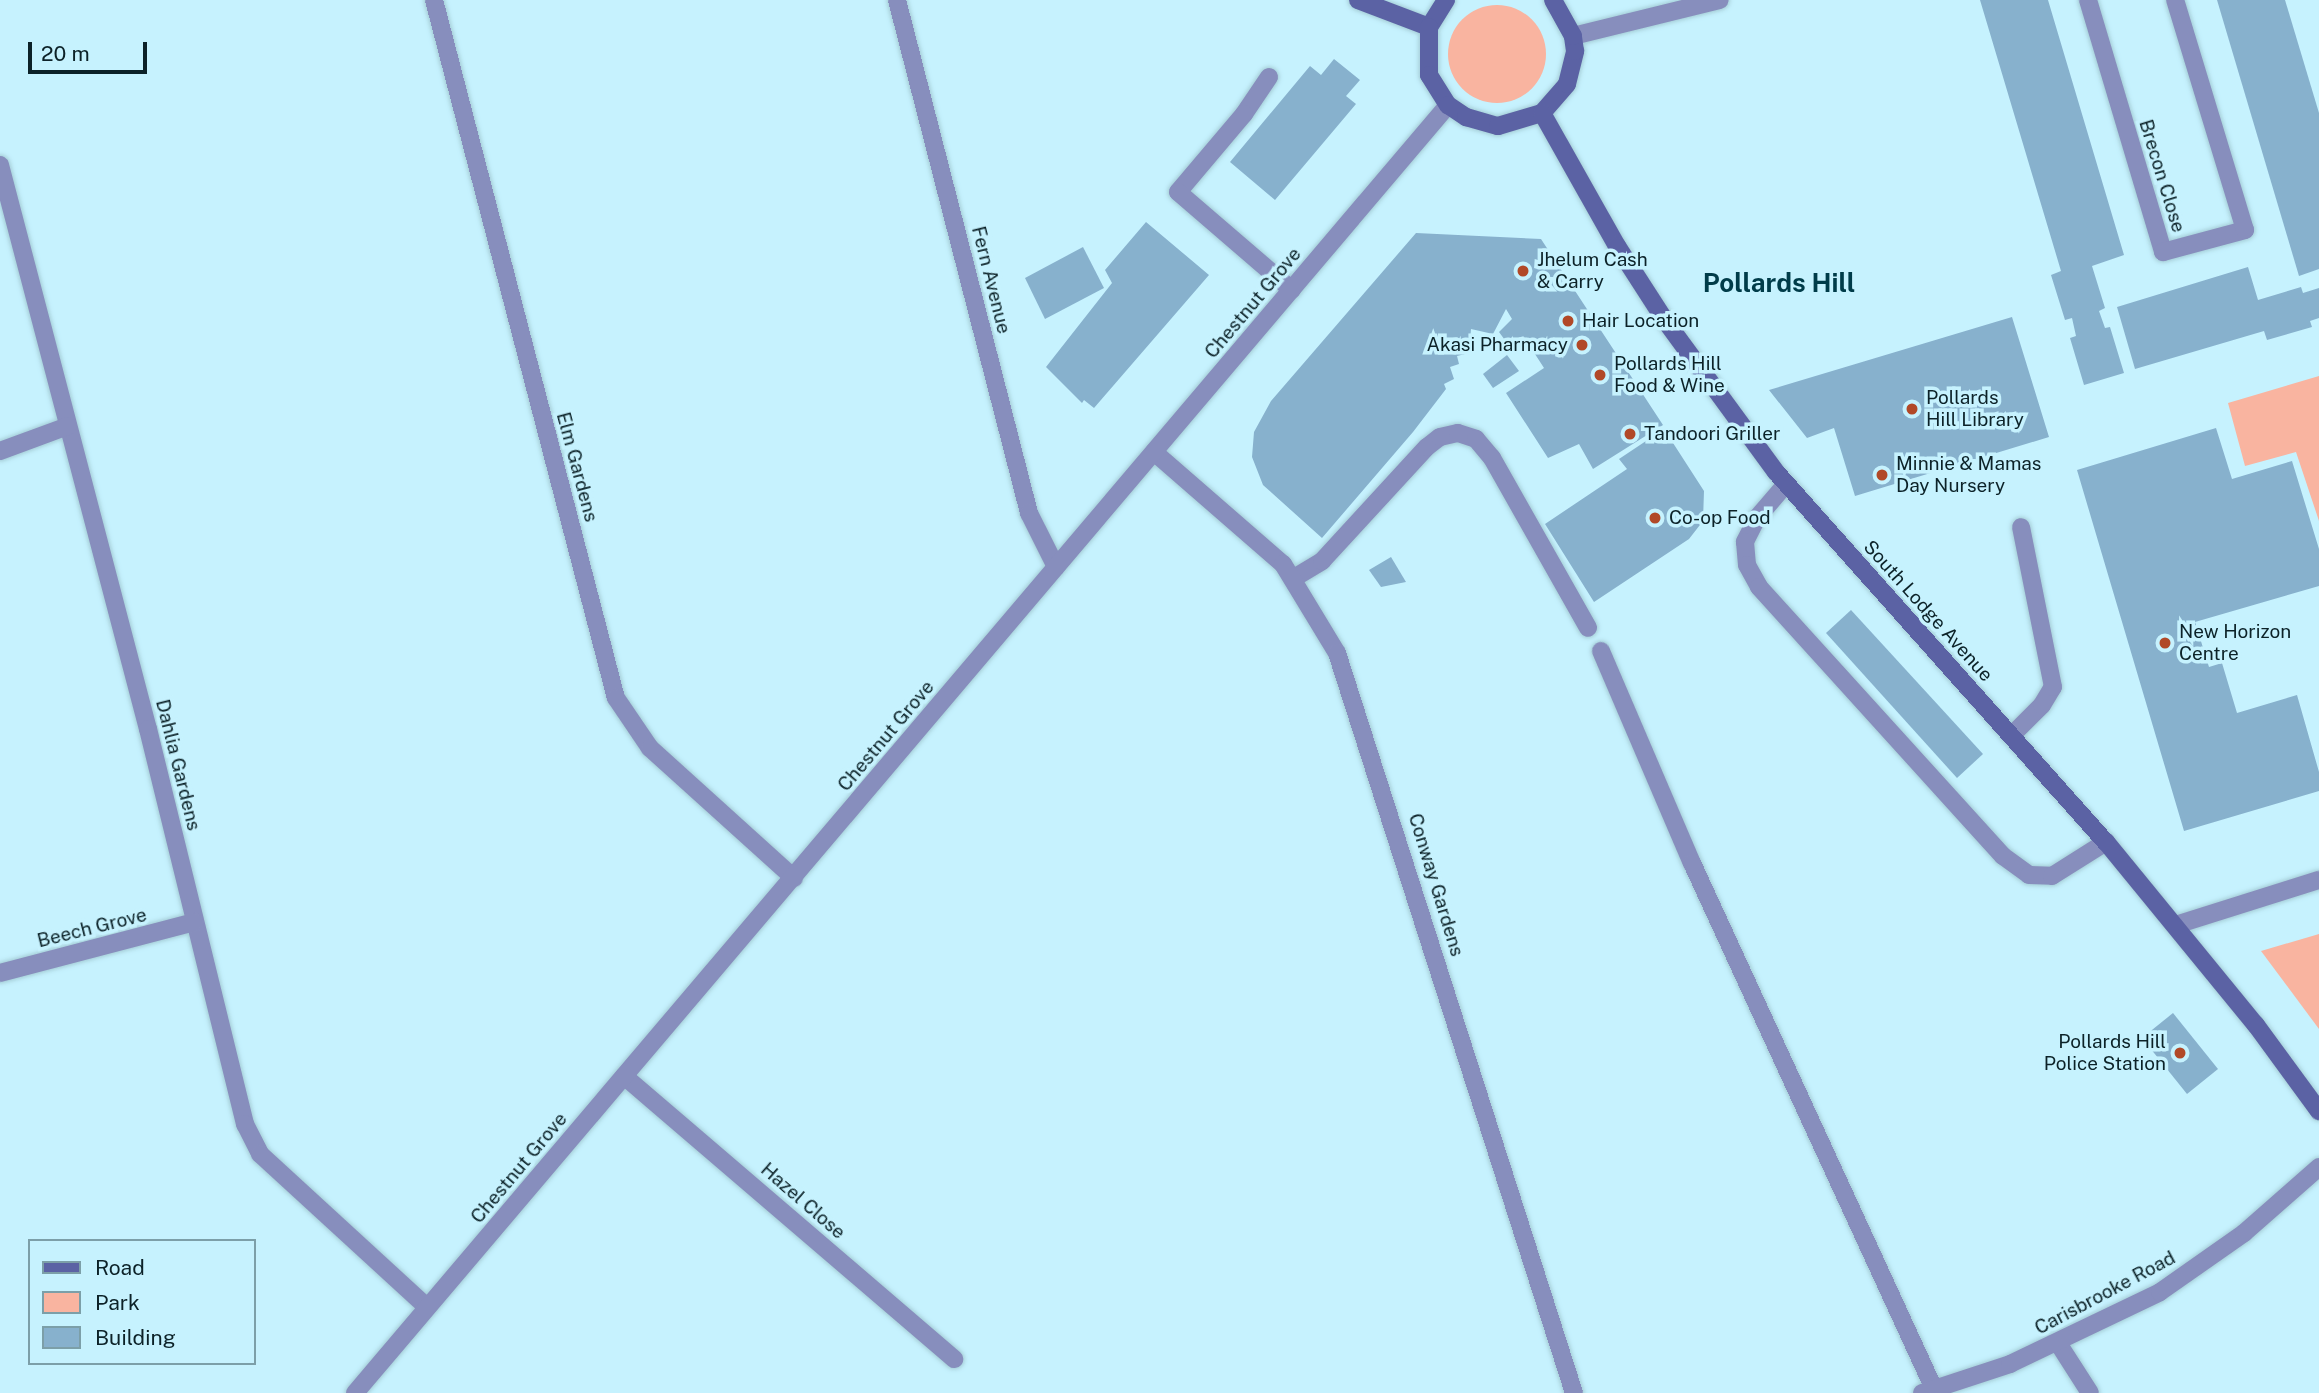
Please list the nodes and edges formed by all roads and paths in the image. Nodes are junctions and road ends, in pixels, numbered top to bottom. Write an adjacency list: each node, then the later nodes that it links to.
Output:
1 (434, 0): 27 (street, Elm Gardens)
2 (897, 0): 21 (street, Fern Avenue)
3 (1358, 0): 9 (street)
4 (1446, 0): 9 (street)
5 (1553, 0): 10 (street)
6 (1720, 0): 10 (street)
7 (2088, 0): 8 (street, Brecon Close)
8 (2175, 0)
9 (1429, 27): 12 (street)
10 (1573, 36): 13 (street)
11 (1269, 77): 15 (street)
12 (1448, 105): 13 (street); 15 (street, Chestnut Grove)
13 (1542, 113): 19 (street, South Lodge Avenue)
14 (0, 165): 16 (street, Dahlia Gardens)
15 (1292, 290): 18 (street, Chestnut Grove)
16 (68, 426): 17 (street); 29 (street, Dahlia Gardens)
17 (0, 451)
18 (1154, 452): 21 (street, Chestnut Grove); 22 (street, Conway Gardens)
19 (1786, 484): 25 (street, South Lodge Avenue); 26 (street)
20 (2021, 527): 25 (street)
21 (1056, 567): 27 (street, Chestnut Grove)
22 (1294, 578): 23 (street); 40 (street, Conway Gardens)
23 (1588, 628)
24 (1601, 651): 38 (street)
25 (2012, 734): 26 (street, South Lodge Avenue)
26 (2106, 842): 30 (street, South Lodge Avenue)
27 (794, 878): 32 (street, Chestnut Grove)
28 (2319, 880): 30 (street)
29 (194, 922): 31 (street, Beech Grove); 35 (street, Dahlia Gardens)
30 (2176, 925): 33 (street, South Lodge Avenue)
31 (0, 973)
32 (624, 1076): 35 (street, Chestnut Grove); 37 (street, Hazel Close)
33 (2319, 1111)
34 (2319, 1167): 36 (street, Carisbrooke Road)
35 (428, 1307): 39 (street, Chestnut Grove)
36 (2058, 1343): 38 (street, Carisbrooke Road); 41 (street)
37 (954, 1359)
38 (1928, 1391)
39 (355, 1393)
40 (1574, 1393)
41 (2090, 1393)

